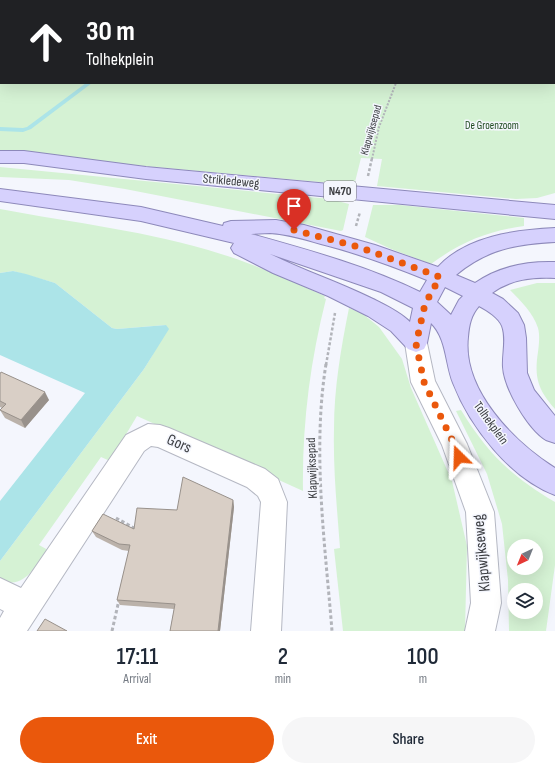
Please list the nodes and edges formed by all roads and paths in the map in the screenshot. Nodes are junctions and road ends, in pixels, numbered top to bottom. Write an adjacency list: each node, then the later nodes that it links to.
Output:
1 (396, 84): 3 (path, Klapwijksepad)
2 (0, 157): 7 (main road, Strikledeweg / N470)
3 (368, 176)
4 (0, 195): 10 (main road)
5 (362, 205): 9 (path)
6 (555, 207): 7 (main road)
7 (534, 210): 8 (main road, N470)
8 (555, 212)
9 (356, 227)
10 (204, 228): 13 (main road); 15 (main road); 17 (main road)
11 (555, 235): 13 (main road)
12 (555, 270): 14 (main road, Tolhekplein)
13 (440, 277): 14 (main road); 15 (main road)
14 (476, 294): 18 (main road, Tolhekplein); 19 (main road)
15 (425, 304): 17 (main road); 18 (main road, Tolhekplein)
16 (336, 312): 29 (path, Klapwijksepad)
17 (416, 344): 30 (street, Klapwijkseweg)
18 (455, 344): 20 (main road, Tolhekplein)
19 (555, 432)
20 (555, 483)
21 (93, 506): 22 (path); 25 (street, Gors); 28 (street, Gors)
22 (132, 535)
23 (0, 593): 25 (street)
24 (120, 594): 27 (path)
25 (26, 607): 26 (street, Gors)
26 (10, 631)
27 (112, 631)
28 (266, 631)
29 (332, 631)
30 (480, 631)

